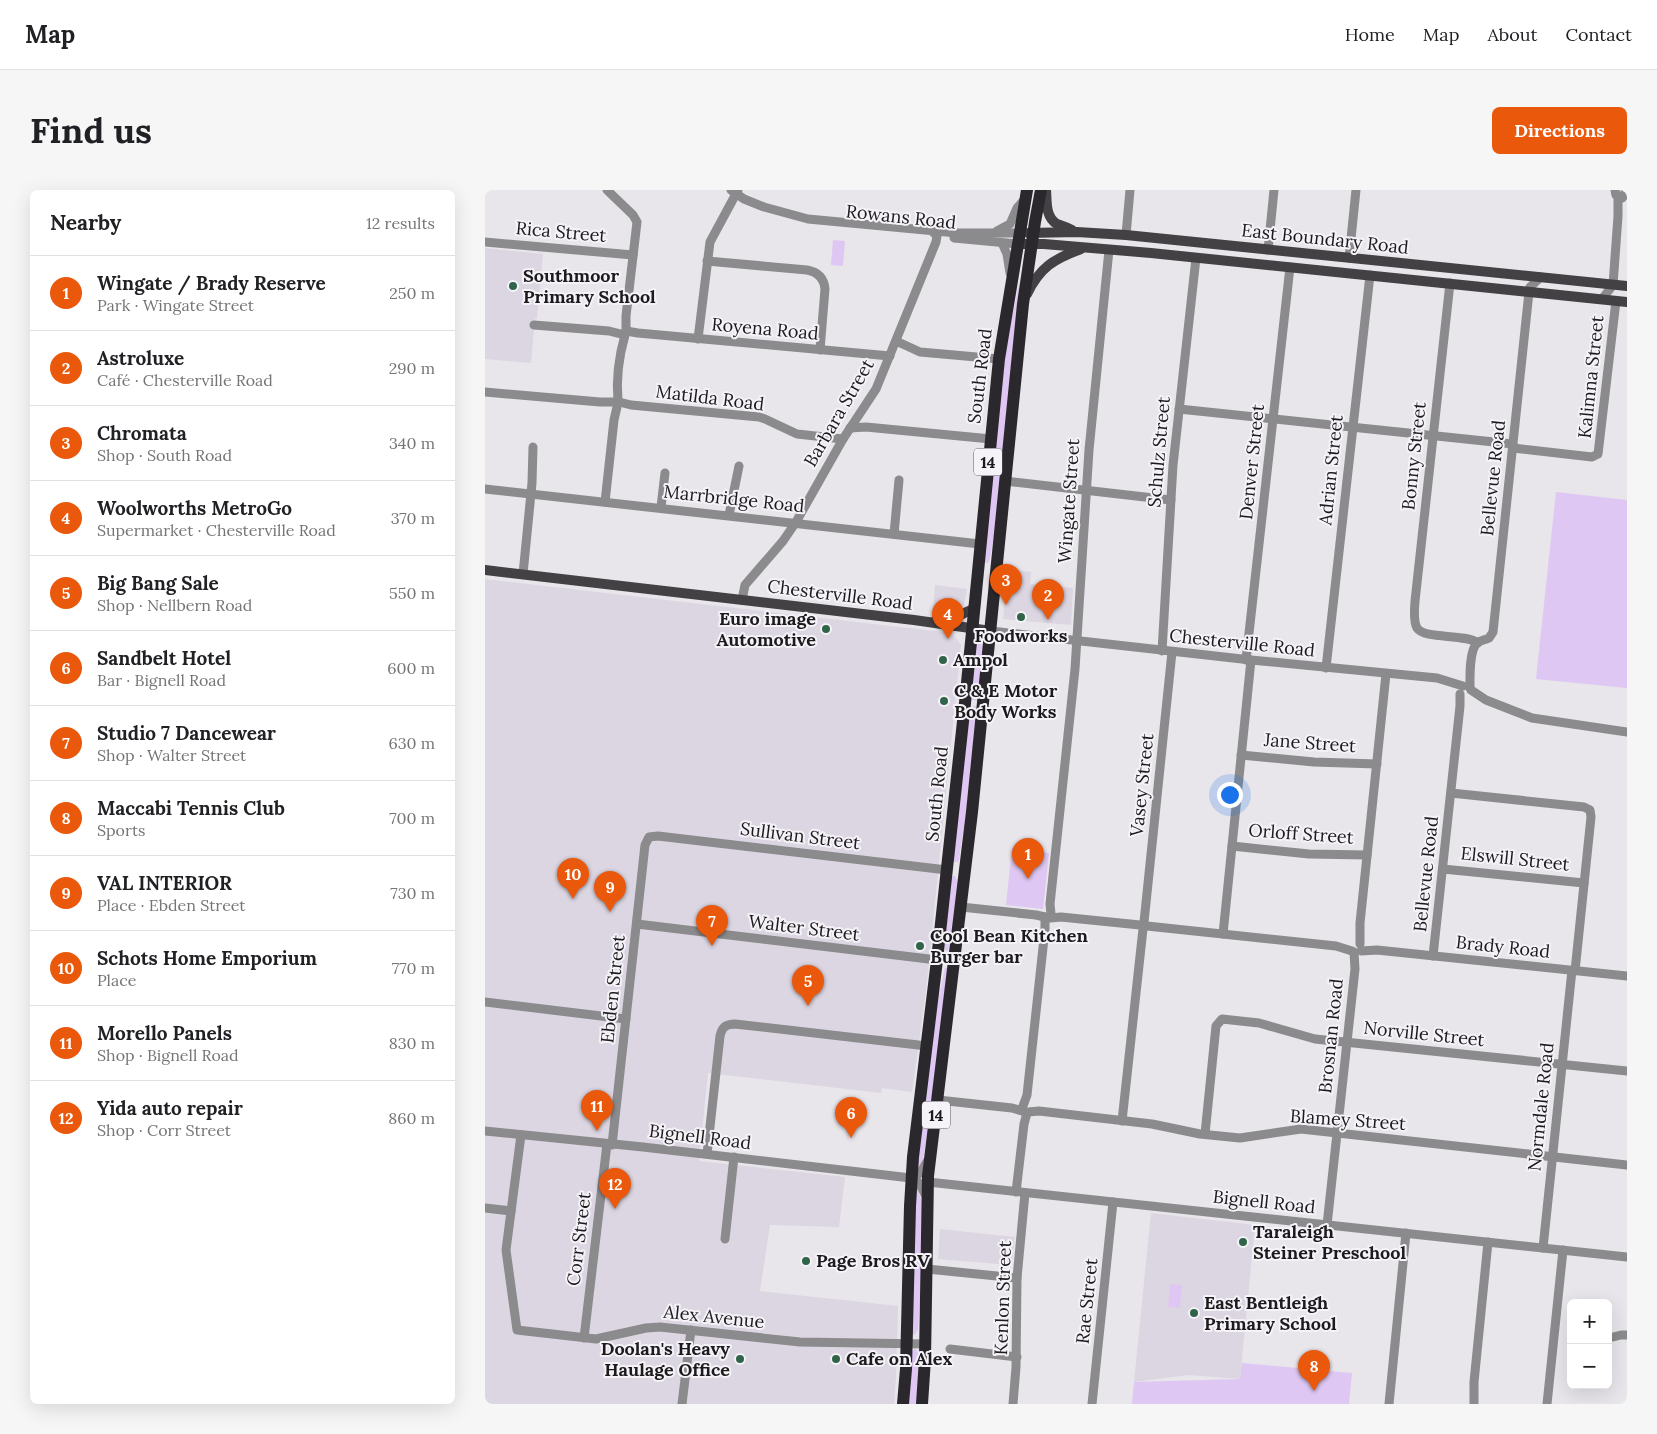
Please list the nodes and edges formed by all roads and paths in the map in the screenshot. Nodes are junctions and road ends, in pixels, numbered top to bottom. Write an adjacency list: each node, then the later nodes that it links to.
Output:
1 (607, 190): 22 (street)
2 (1041, 190): 15 (highway, South Road / 14)
3 (1046, 190): 11 (main road)
4 (1130, 190): 13 (street)
5 (1274, 190): 21 (street)
6 (1356, 190): 24 (street)
7 (735, 191): 12 (street, Rowans Road); 25 (street)
8 (1026, 194): 10 (street); 14 (highway, South Road / 14)
9 (1621, 194): 34 (street)
10 (994, 232): 12 (street, Rowans Road); 14 (street, Rowans Road)
11 (1077, 232): 13 (main road, East Boundary Road); 15 (main road, East Boundary Road)
12 (934, 233): 17 (street, Rowans Road); 44 (street, Barbara Street)
13 (1126, 235): 19 (main road, East Boundary Road)
14 (1019, 238): 15 (main road, Rowans Road); 17 (street, Rowans Road); 32 (highway, South Road / 14)
15 (1033, 238): 18 (main road, East Boundary Road); 40 (highway, South Road / 14)
16 (485, 242): 22 (street, Rica Street)
17 (1002, 243): 32 (street)
18 (1084, 247): 20 (main road, East Boundary Road); 40 (main road)
19 (1248, 248): 21 (main road, East Boundary Road); 26 (main road)
20 (1109, 250): 23 (main road, East Boundary Road); 66 (street, Wingate Street)
21 (1268, 250): 24 (main road, East Boundary Road)
22 (633, 255): 42 (street)
23 (1196, 258): 26 (main road, East Boundary Road); 50 (street, Schulz Street)
24 (1349, 258): 27 (main road, East Boundary Road)
25 (707, 261): 43 (street); 45 (street)
26 (1246, 263): 28 (main road, East Boundary Road)
27 (1411, 264): 30 (main road, East Boundary Road); 31 (main road)
28 (1290, 267): 29 (main road, East Boundary Road); 52 (street, Denver Street)
29 (1370, 275): 31 (main road, East Boundary Road); 53 (street, Adrian Street)
30 (1541, 277): 34 (main road, East Boundary Road); 36 (street)
31 (1410, 279): 33 (main road, East Boundary Road)
32 (1011, 281): 47 (highway, South Road / 14)
33 (1450, 283): 36 (main road, East Boundary Road); 56 (street, Bonny Street)
34 (1611, 284): 35 (main road, East Boundary Road); 37 (street)
35 (1627, 286)
36 (1529, 292): 37 (main road, East Boundary Road); 59 (street, Bellevue Road)
37 (1602, 299): 38 (main road, East Boundary Road)
38 (1616, 301): 39 (main road, East Boundary Road); 59 (street, Kalimna Street)
39 (1627, 302)
40 (1023, 304): 64 (highway, South Road / 14)
41 (534, 325): 42 (street, Royena Road)
42 (624, 332): 43 (street, Royena Road); 49 (street)
43 (698, 339): 45 (street, Royena Road)
44 (896, 341): 46 (street, Barbara Street); 47 (street)
45 (820, 350): 46 (street, Royena Road)
46 (890, 356): 51 (street, Barbara Street)
47 (999, 359): 58 (highway, South Road / 14)
48 (485, 392): 49 (street, Matilda Road)
49 (615, 404): 57 (street, Matilda Road); 69 (street)
50 (1179, 409): 52 (street); 68 (street, Schulz Street)
51 (862, 410): 54 (street); 55 (street, Barbara Street)
52 (1273, 418): 53 (street); 88 (street, Denver Street)
53 (1353, 426): 56 (street); 89 (street, Adrian Street)
54 (866, 427): 55 (street); 58 (street)
55 (850, 428): 57 (street, Barbara Street)
56 (1433, 435): 59 (street); 85 (street, Bonny Street)
57 (843, 439): 72 (street, Barbara Street)
58 (991, 439): 74 (highway, South Road / 14)
59 (1513, 446): 85 (street, Bellevue Road)
60 (533, 447): 67 (street)
61 (739, 466): 71 (street)
62 (665, 473): 70 (street)
63 (899, 480): 73 (street)
64 (1005, 480): 66 (street); 76 (highway, South Road / 14)
65 (485, 489): 67 (street, Marrbridge Road)
66 (1086, 490): 68 (street); 84 (street, Wingate Street)
67 (531, 494): 69 (street, Marrbridge Road); 78 (street)
68 (1171, 500): 86 (street, Schulz Street)
69 (605, 502): 70 (street, Marrbridge Road)
70 (661, 507): 71 (street, Marrbridge Road)
71 (729, 515): 72 (street, Marrbridge Road)
72 (796, 522): 73 (street, Marrbridge Road); 79 (street, Barbara Street)
73 (894, 534): 74 (street, Marrbridge Road)
74 (980, 544): 75 (highway, South Road / 14)
75 (978, 566): 76 (highway); 80 (highway, South Road / 14)
76 (997, 568): 83 (highway, South Road / 14)
77 (485, 570): 78 (main road, Chesterville Road)
78 (523, 574): 79 (main road, Chesterville Road)
79 (742, 600): 81 (main road, Chesterville Road)
80 (973, 609): 81 (main road); 82 (highway, South Road / 14)
81 (925, 622): 82 (main road, Chesterville Road)
82 (972, 628): 83 (main road, Chesterville Road); 92 (highway, South Road / 14)
83 (991, 631): 84 (street, Chesterville Road); 93 (highway, South Road / 14)
84 (1077, 641): 86 (street, Chesterville Road); 106 (street, Wingate Street)
85 (1478, 643): 91 (street, Bellevue Road)
86 (1162, 651): 87 (street, Chesterville Road)
87 (1172, 652): 88 (street, Chesterville Road); 108 (street, Vasey Street)
88 (1249, 660): 89 (street, Chesterville Road); 95 (street, Denver Street)
89 (1326, 668): 90 (street, Chesterville Road)
90 (1386, 674): 91 (street, Chesterville Road); 96 (street, Brosnan Road)
91 (1465, 691): 94 (street, Chesterville Road); 97 (street, Bellevue Road)
92 (965, 703): 93 (highway); 102 (highway, South Road / 14)
93 (983, 704): 103 (highway, South Road / 14)
94 (1627, 732)
95 (1241, 754): 96 (street, Jane Street); 99 (street, Denver Street)
96 (1377, 764): 100 (street, Brosnan Road)
97 (1451, 793): 101 (street, Bellevue Road); 104 (street, Normdale Road)
98 (649, 837): 102 (street, Sullivan Street); 107 (street, Ebden Street)
99 (1232, 846): 100 (street, Orloff Street); 109 (street, Denver Street)
100 (1367, 855): 110 (street, Brosnan Road)
101 (1443, 868): 104 (street, Elswill Street); 111 (street, Bellevue Road)
102 (947, 870): 103 (highway); 112 (highway, South Road / 14)
103 (965, 872): 105 (highway, South Road / 14)
104 (1584, 883): 114 (street, Normdale Road)
105 (961, 907): 106 (street, Brady Road); 113 (highway, South Road / 14)
106 (1047, 914): 108 (street, Brady Road); 123 (street, Wingate Street)
107 (637, 924): 112 (street, Walter Street); 117 (street, Ebden Street)
108 (1143, 926): 109 (street, Brady Road); 124 (street, Vasey Street)
109 (1223, 934): 110 (street, Brady Road)
110 (1357, 948): 111 (street, Brady Road); 118 (street, Brosnan Road)
111 (1433, 956): 114 (street, Brady Road)
112 (937, 960): 113 (highway); 119 (highway, South Road / 14)
113 (955, 963): 122 (highway, South Road / 14)
114 (1573, 970): 115 (street, Brady Road); 120 (street, Normdale Road)
115 (1627, 976)
116 (485, 1002): 117 (street)
117 (626, 1019): 129 (street, Ebden Street)
118 (1347, 1042): 120 (street, Norville Street); 126 (street, Brosnan Road); 127 (street, Norville Street)
119 (927, 1046): 130 (street); 135 (highway, South Road / 14)
120 (1562, 1065): 121 (street, Norville Street); 132 (street, Normdale Road)
121 (1627, 1071)
122 (938, 1100): 123 (street, Blamey Street); 131 (highway, South Road / 14)
123 (1025, 1109): 124 (street, Blamey Street); 137 (street, Wingate Street)
124 (1122, 1121): 127 (street, Blamey Street)
125 (485, 1130): 128 (street, Bignell Road)
126 (1337, 1133): 127 (street, Blamey Street); 132 (street, Blamey Street); 142 (street, Brosnan Road)
127 (1205, 1134)
128 (521, 1135): 129 (street, Bignell Road); 141 (street, Alex Avenue)
129 (609, 1144): 130 (street, Bignell Road); 154 (street, Corr Street)
130 (707, 1154): 133 (street, Bignell Road)
131 (931, 1156): 135 (street); 136 (highway, South Road / 14)
132 (1552, 1156): 134 (street, Blamey Street); 146 (street, Normdale Road)
133 (734, 1157): 135 (street, Bignell Road); 144 (street)
134 (1627, 1164)
135 (912, 1178): 138 (street); 155 (highway, South Road / 14)
136 (928, 1182): 137 (street, Bignell Road); 138 (highway, South Road / 14)
137 (1021, 1192): 139 (street, Bignell Road); 150 (street, Kenlon Street)
138 (927, 1199): 149 (highway, South Road / 14)
139 (1113, 1202): 142 (street, Bignell Road); 163 (street, Rae Street)
140 (485, 1208): 141 (street)
141 (511, 1212): 154 (street, Alex Avenue)
142 (1327, 1225): 143 (street, Bignell Road)
143 (1406, 1233): 145 (street, Bignell Road); 164 (street)
144 (725, 1239)
145 (1488, 1242): 146 (street, Bignell Road); 165 (street)
146 (1543, 1248): 147 (street, Bignell Road)
147 (1563, 1250): 148 (street, Bignell Road); 166 (street)
148 (1627, 1257)
149 (927, 1269): 150 (street); 156 (highway, South Road / 14)
150 (1017, 1278): 158 (street, Kenlon Street)
151 (691, 1330): 154 (street, Alex Avenue); 155 (street, Alex Avenue); 159 (street)
152 (1627, 1335): 153 (street)
153 (1613, 1337)
154 (584, 1338)
155 (907, 1344): 156 (street, Alex Avenue); 160 (highway, South Road / 14)
156 (926, 1344): 161 (highway, South Road / 14)
157 (950, 1349): 158 (street)
158 (1017, 1357): 162 (street, Kenlon Street)
159 (682, 1404)
160 (903, 1404)
161 (922, 1404)
162 (1013, 1404)
163 (1092, 1404)
164 (1389, 1404)
165 (1474, 1404)
166 (1547, 1404)

